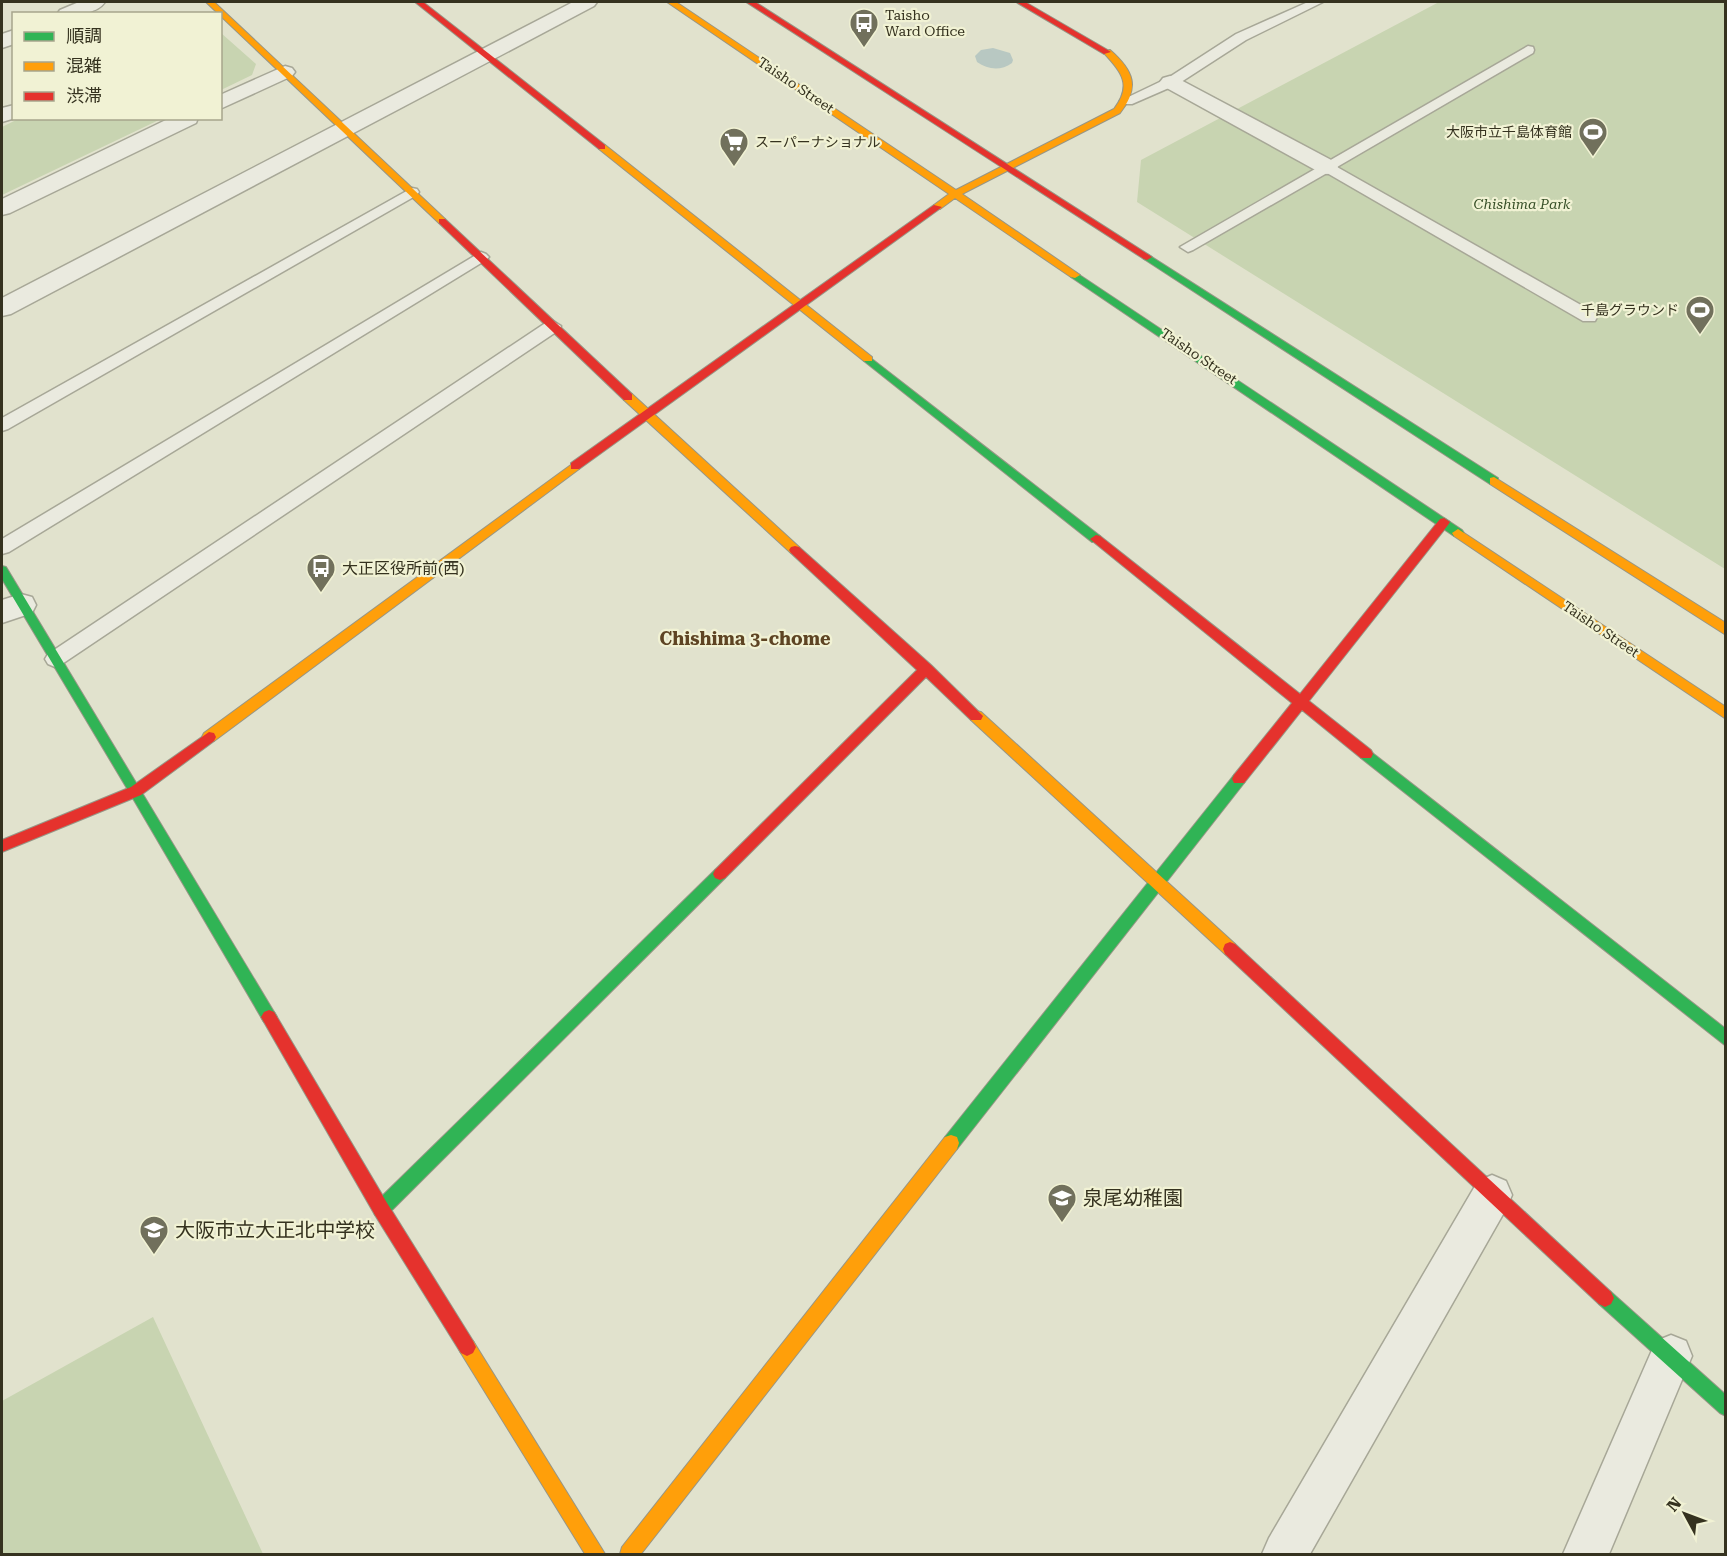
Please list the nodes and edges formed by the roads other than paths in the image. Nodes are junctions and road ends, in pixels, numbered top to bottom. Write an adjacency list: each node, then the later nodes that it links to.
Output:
1 (49, 2): 9 (street)
2 (95, 2): 10 (street)
3 (419, 2): 13 (street)
4 (587, 2): 13 (street)
5 (671, 2): 23 (street, Taisho Street)
6 (750, 2): 21 (street)
7 (1020, 2): 16 (street)
8 (1317, 2): 15 (lane)
9 (65, 12)
10 (70, 12)
11 (223, 17): 14 (street)
12 (1528, 50): 20 (lane)
13 (486, 54): 19 (street); 27 (street)
14 (285, 72): 17 (street); 19 (street)
15 (1170, 82): 16 (lane); 20 (street)
16 (1127, 101): 21 (street)
17 (222, 102)
18 (184, 120): 24 (street)
19 (345, 128): 22 (street); 28 (street)
20 (1327, 167): 25 (lane); 29 (lane)
21 (1010, 168): 23 (street); 37 (street)
22 (412, 192): 26 (street); 32 (lane)
23 (957, 193): 27 (street); 33 (street, Taisho Street)
24 (2, 208)
25 (1188, 247)
26 (481, 257): 30 (street); 34 (lane)
27 (801, 306): 31 (street); 40 (street)
28 (2, 308)
29 (1588, 316)
30 (553, 326): 31 (street); 38 (lane)
31 (646, 414): 39 (street); 42 (street)
32 (2, 424)
33 (1444, 522): 40 (street); 41 (street, Taisho Street)
34 (2, 547)
35 (2, 570): 36 (street)
36 (11, 608): 38 (street)
37 (1725, 630)
38 (55, 659): 42 (street)
39 (926, 669): 44 (street); 47 (street)
40 (1302, 700): 44 (street); 45 (street)
41 (1725, 714)
42 (136, 791): 43 (street); 47 (street)
43 (2, 846)
44 (1156, 882): 46 (street); 51 (street)
45 (1725, 1039)
46 (1492, 1195): 48 (street); 52 (street)
47 (381, 1209): 50 (street)
48 (1671, 1356): 49 (street); 53 (street)
49 (1725, 1407)
50 (596, 1554)
51 (629, 1554)
52 (1285, 1554)
53 (1586, 1554)

